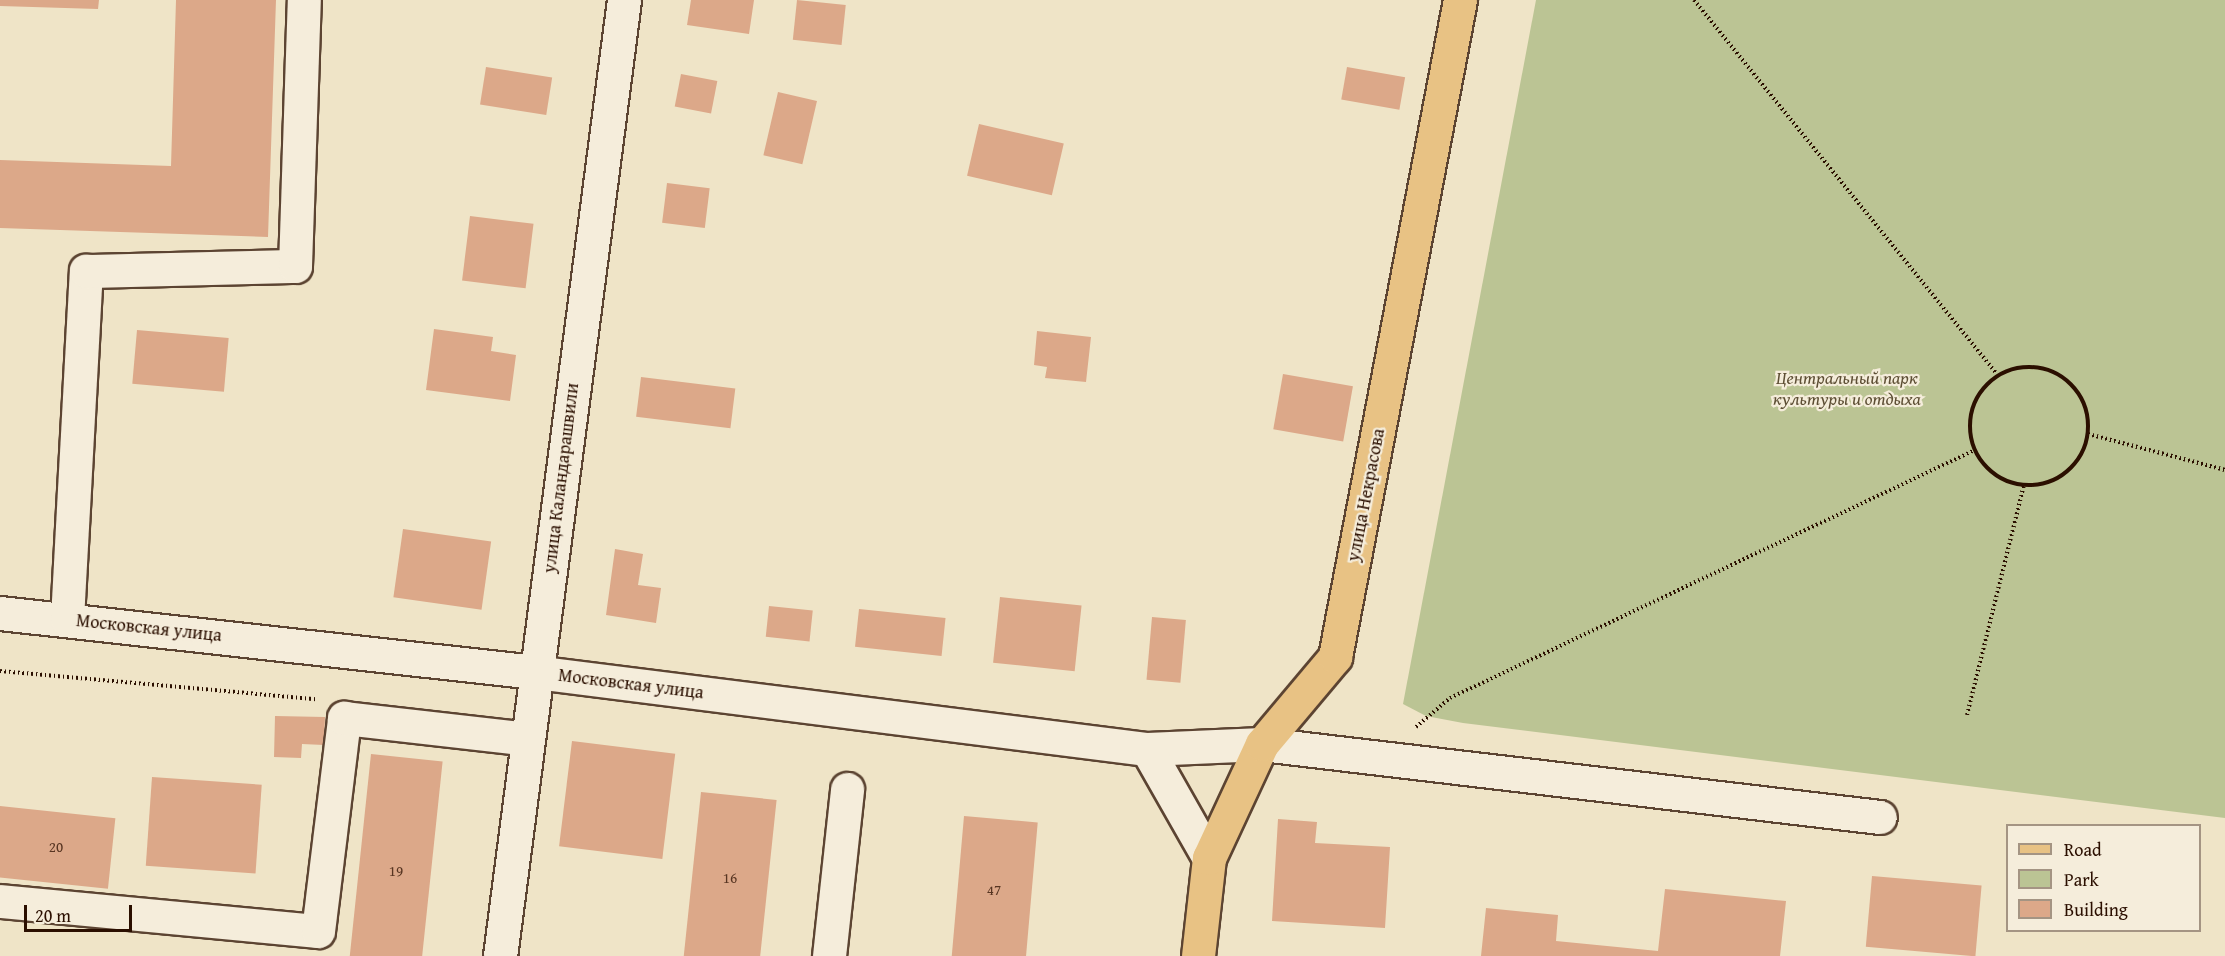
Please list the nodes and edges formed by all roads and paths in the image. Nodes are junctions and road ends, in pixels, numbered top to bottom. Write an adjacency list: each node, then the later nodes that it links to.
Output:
1 (304, 0): 11 (street)
2 (624, 0): 13 (street, улица Каландарашвили)
3 (1460, 0): 17 (main road, улица Некрасова)
4 (1694, 0): 5 (path)
5 (1996, 374): 6 (path); 7 (path)
6 (2088, 434): 8 (path); 9 (path)
7 (1975, 450): 9 (path); 19 (path)
8 (2225, 470)
9 (2024, 485): 14 (path)
10 (0, 613): 11 (street, Московская улица)
11 (67, 619): 13 (street, Московская улица)
12 (0, 671): 15 (path)
13 (536, 672): 16 (street, улица Каландарашвили); 18 (street, Московская улица)
14 (1967, 715)
15 (344, 718): 16 (street); 24 (street)
16 (527, 739): 25 (street, улица Каландарашвили)
17 (1263, 744): 18 (street, Московская улица); 19 (street, Московская улица); 22 (main road, улица Некрасова)
18 (1148, 749): 22 (street)
19 (1383, 758): 21 (street, Московская улица)
20 (847, 789): 26 (street)
21 (1880, 817)
22 (1209, 858): 27 (main road, улица Некрасова)
23 (0, 901): 24 (street)
24 (317, 943)
25 (500, 956)
26 (829, 956)
27 (1198, 956)

